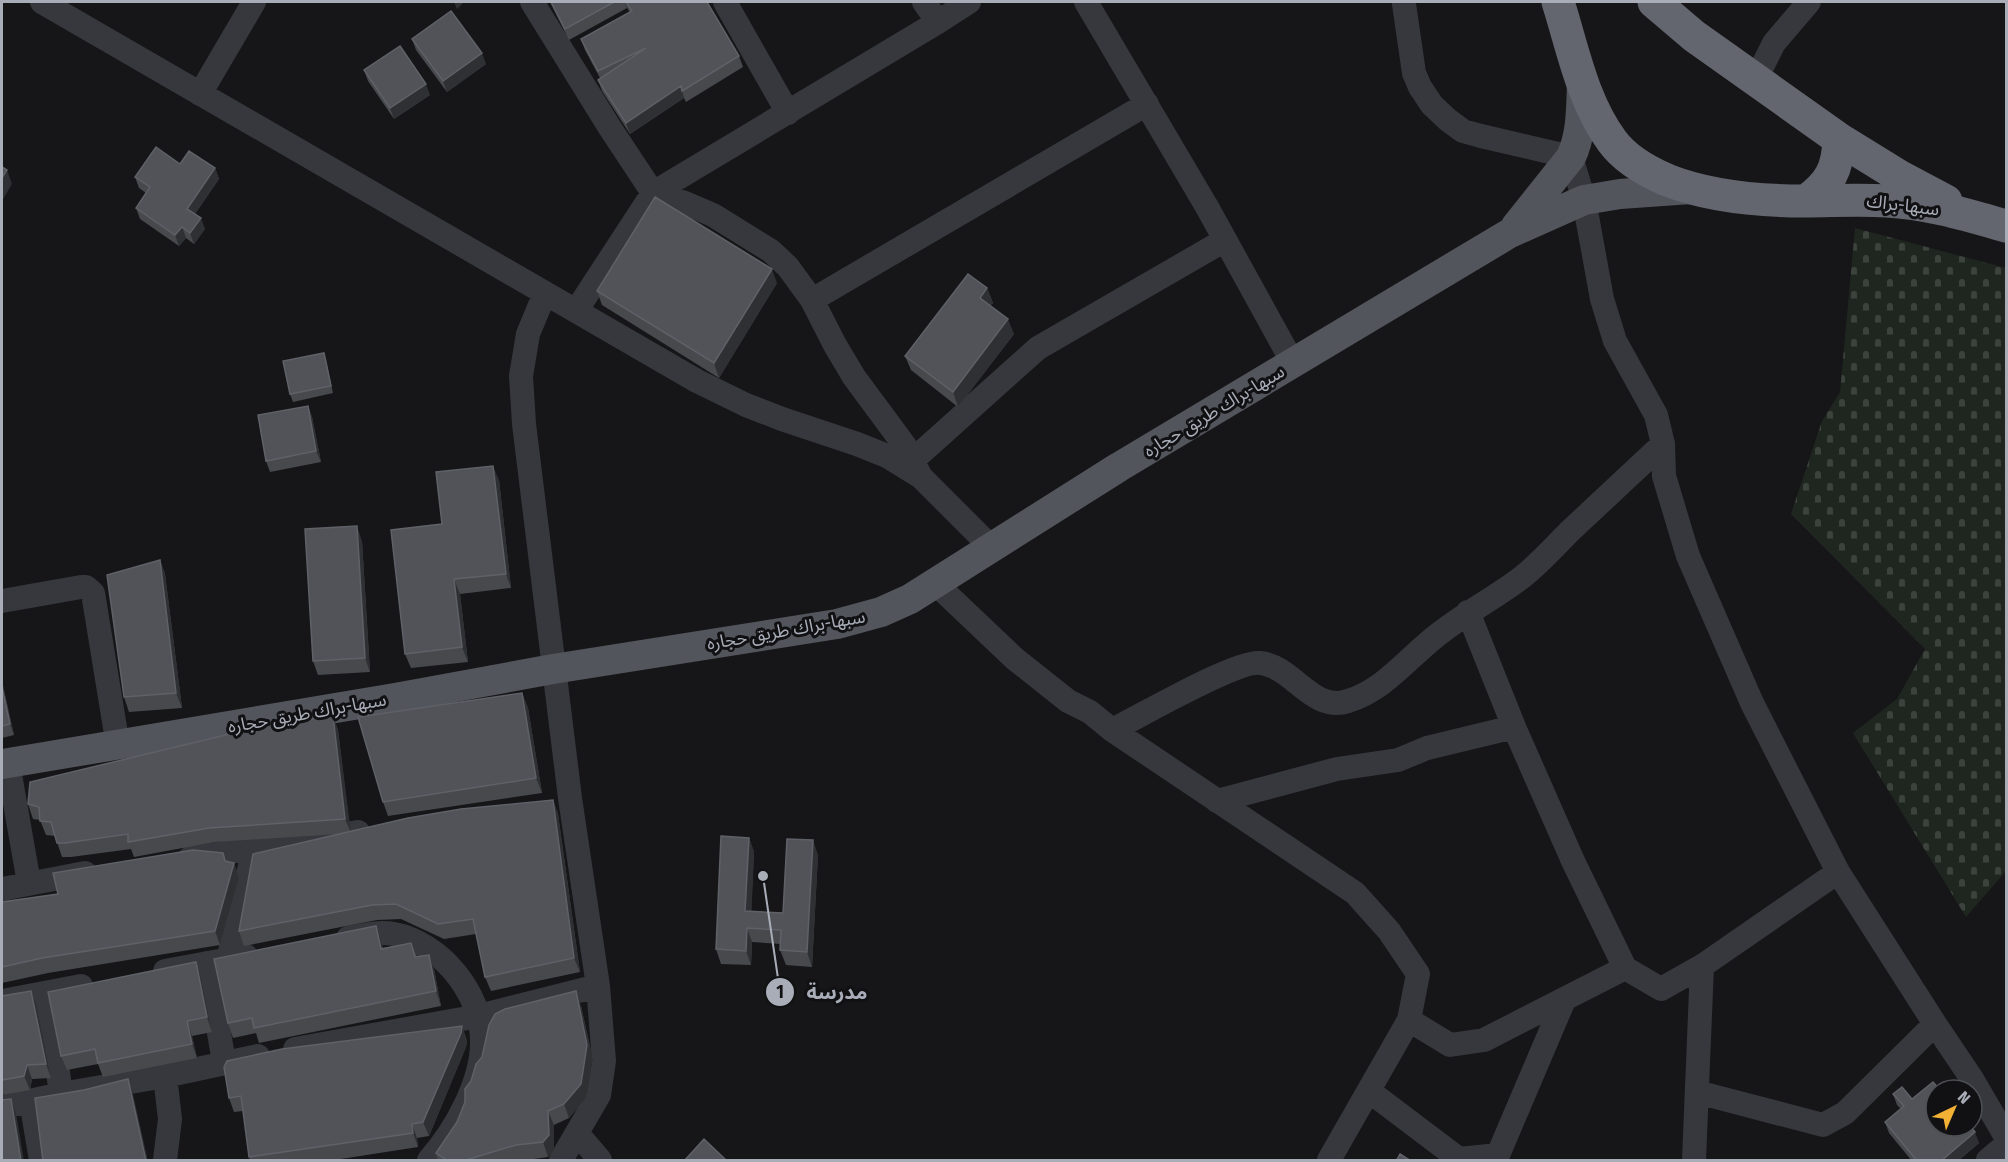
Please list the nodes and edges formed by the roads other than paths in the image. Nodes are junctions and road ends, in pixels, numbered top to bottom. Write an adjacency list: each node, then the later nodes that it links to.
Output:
1 (42, 2): 15 (street)
2 (254, 2): 15 (street)
3 (532, 2): 21 (street)
4 (725, 2): 17 (street)
5 (924, 2): 12 (street)
6 (969, 2): 12 (street)
7 (1086, 2): 16 (street)
8 (1654, 2): 13 (highway, سبها-براك)
9 (1809, 2): 13 (street)
10 (1404, 4): 19 (street)
11 (1568, 11): 14 (highway, سبها-براك)
12 (938, 22): 17 (street)
13 (1755, 81): 18 (highway, سبها-براك)
14 (1582, 82): 19 (main road, سبها-براك طريق حجاره); 20 (highway, سبها-براك)
15 (200, 94): 28 (street)
16 (1147, 104): 27 (street); 29 (street)
17 (788, 113): 21 (street)
18 (1839, 139): 23 (highway); 24 (highway, سبها-براك)
19 (1571, 157): 22 (street); 26 (main road, سبها-براك طريق حجاره)
20 (1690, 189): 22 (main road, سبها-براك طريق حجاره); 23 (highway, سبها-براك)
21 (653, 193): 29 (street); 30 (street)
22 (1584, 200): 26 (main road, سبها-براك طريق حجاره); 32 (street)
23 (1806, 201): 24 (highway, سبها-براك)
24 (1974, 216): 25 (highway)
25 (2007, 226)
26 (1510, 233): 31 (main road, سبها-براك طريق حجاره)
27 (1225, 240): 31 (street); 33 (street)
28 (545, 293): 30 (street); 38 (street)
29 (812, 300): 33 (street)
30 (576, 311): 33 (street)
31 (1293, 363): 34 (main road, سبها-براك طريق حجاره)
32 (1663, 444): 37 (street); 48 (street)
33 (917, 468): 34 (street)
34 (991, 547): 35 (main road, سبها-براك طريق حجاره)
35 (936, 584): 38 (main road, سبها-براك طريق حجاره); 40 (street)
36 (2, 601): 41 (street)
37 (1468, 612): 39 (street); 40 (street)
38 (554, 669): 41 (main road, سبها-براك طريق حجاره); 58 (street)
39 (1514, 727): 43 (street); 55 (street)
40 (1112, 730): 43 (street)
41 (118, 746): 42 (main road, سبها-براك طريق حجاره)
42 (5, 763): 49 (street)
43 (1216, 801): 63 (street)
44 (385, 828): 45 (street)
45 (254, 849): 46 (street); 53 (street)
46 (163, 861)
47 (108, 870): 49 (street)
48 (1838, 872): 54 (street); 64 (street)
49 (29, 883): 50 (street)
50 (2, 889)
51 (330, 941): 62 (street)
52 (273, 951): 53 (street)
53 (218, 961): 56 (street); 65 (street)
54 (1702, 966): 55 (street); 68 (street)
55 (1625, 968): 61 (street)
56 (138, 976)
57 (104, 982): 59 (street)
58 (598, 986): 62 (street); 72 (street)
59 (47, 993): 60 (street); 69 (street)
60 (2, 1000)
61 (1564, 1000): 63 (street); 67 (street)
62 (479, 1016): 65 (street); 77 (street)
63 (1409, 1020): 67 (street)
64 (1935, 1024): 68 (street); 73 (street)
65 (224, 1062): 66 (street)
66 (165, 1076): 69 (street); 76 (street)
67 (1369, 1091): 80 (street)
68 (1697, 1092): 81 (street)
69 (61, 1094): 70 (street)
70 (31, 1101): 71 (street); 75 (street)
71 (2, 1107)
72 (577, 1133): 78 (street); 79 (street)
73 (2007, 1137)
74 (2007, 1144): 82 (street)
75 (40, 1161)
76 (165, 1161)
77 (429, 1161)
78 (561, 1161)
79 (600, 1161)
80 (1329, 1161)
81 (1694, 1161)
82 (1988, 1161)

